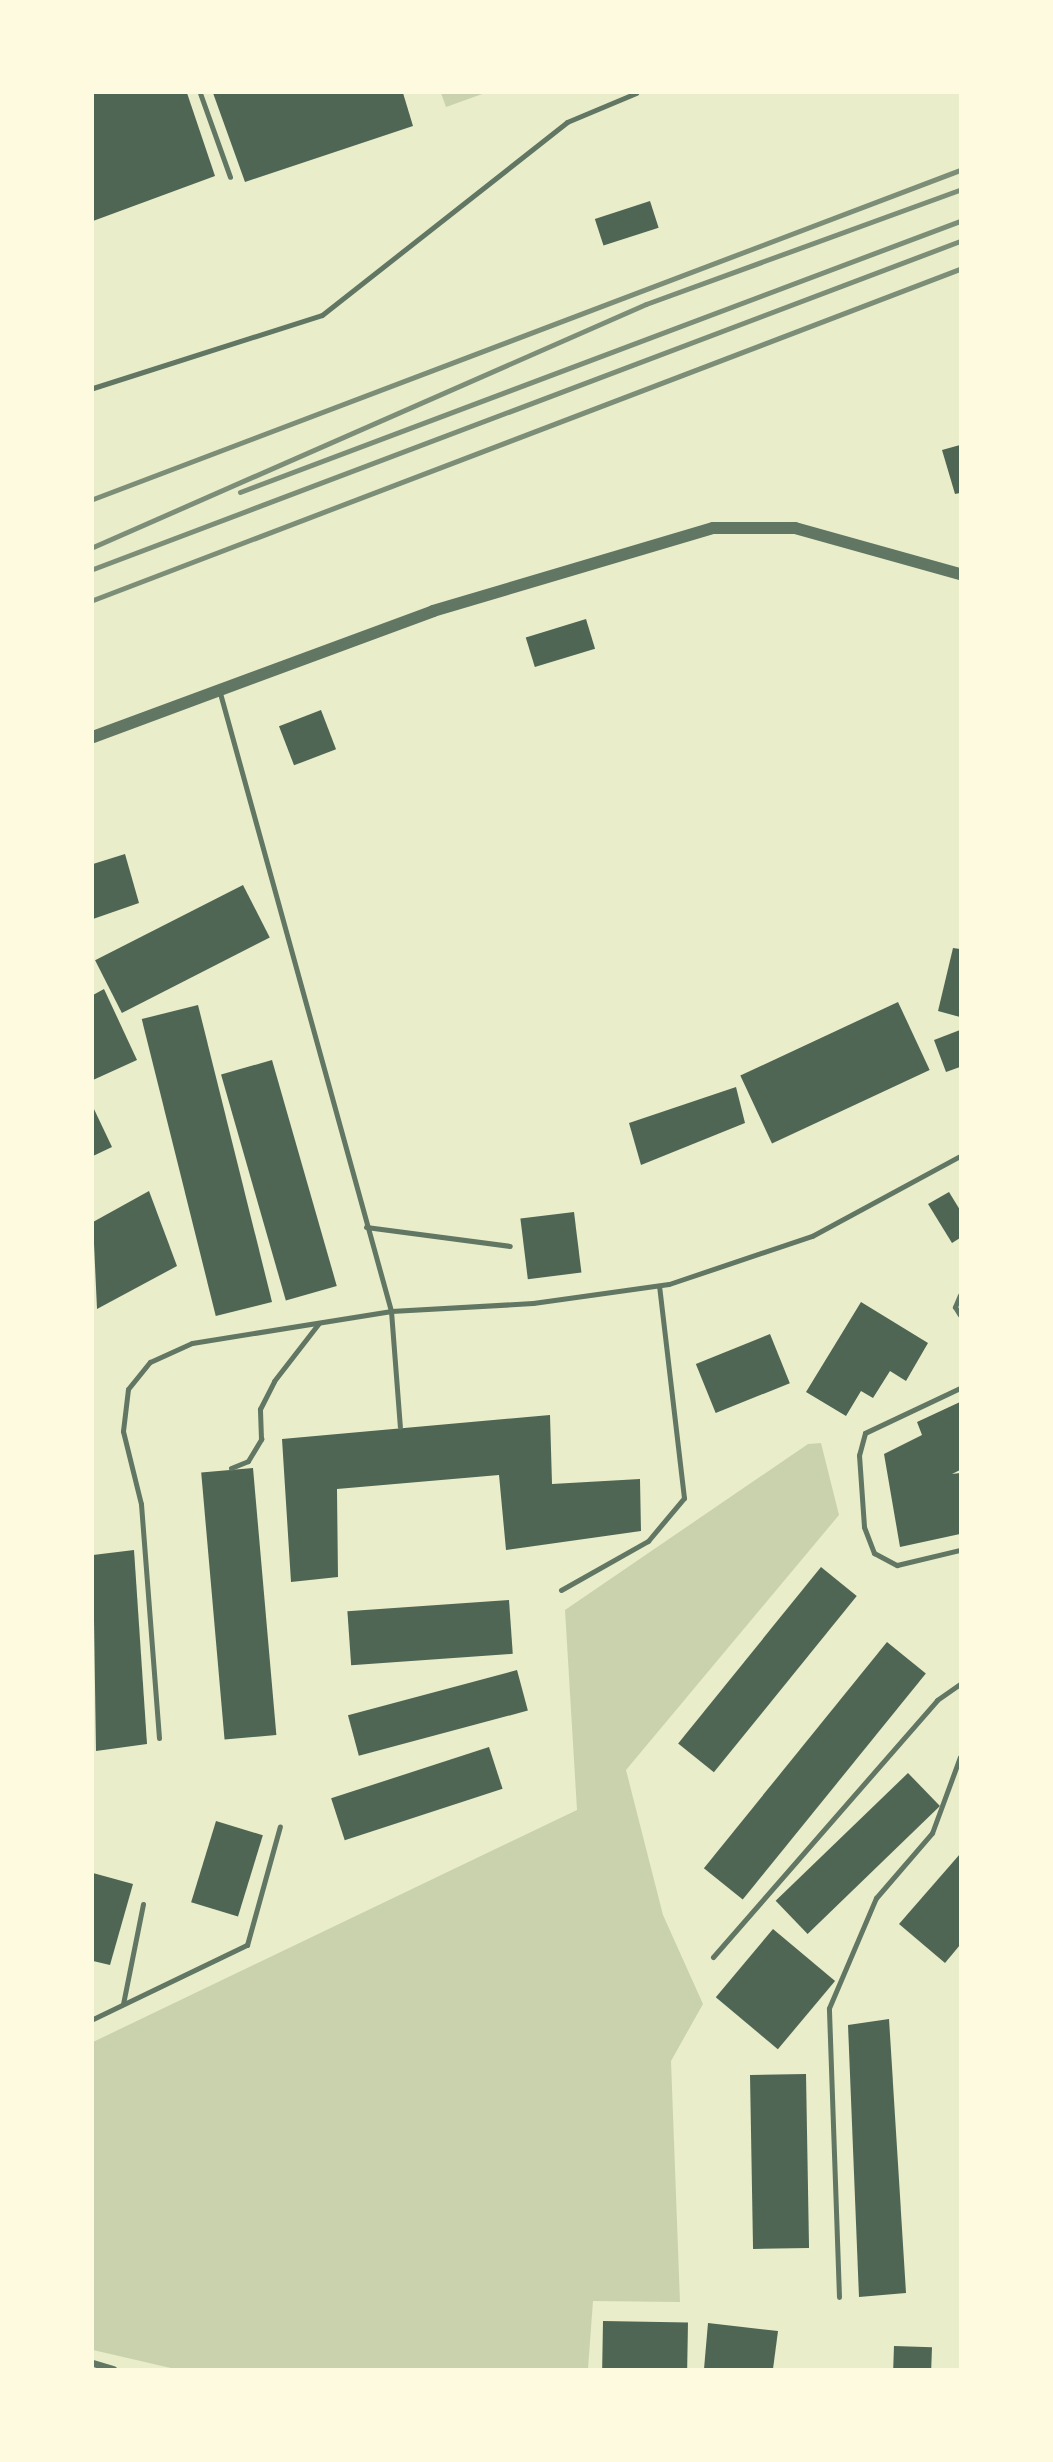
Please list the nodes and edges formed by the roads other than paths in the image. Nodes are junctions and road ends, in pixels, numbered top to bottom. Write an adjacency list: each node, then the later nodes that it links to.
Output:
1 (200, 93): 3 (lane)
2 (636, 93): 4 (lane)
3 (230, 177)
4 (93, 388)
5 (960, 574): 6 (street)
6 (220, 692): 7 (street); 9 (lane)
7 (93, 737)
8 (960, 1156): 11 (lane)
9 (366, 1227): 10 (lane); 13 (lane)
10 (510, 1246)
11 (659, 1286): 13 (lane); 20 (lane)
12 (960, 1296): 14 (lane)
13 (391, 1311): 15 (lane); 17 (lane)
14 (960, 1315)
15 (319, 1323): 18 (lane); 22 (lane)
16 (960, 1388): 19 (lane)
17 (400, 1427)
18 (231, 1468)
19 (960, 1550)
20 (561, 1590)
21 (960, 1684): 26 (lane)
22 (159, 1738)
23 (960, 1758): 29 (lane)
24 (280, 1826): 27 (lane)
25 (143, 1904): 27 (lane)
26 (713, 1957)
27 (123, 2004): 28 (lane)
28 (93, 2019)
29 (839, 2297)
30 (93, 2363): 31 (street)
31 (113, 2369)

